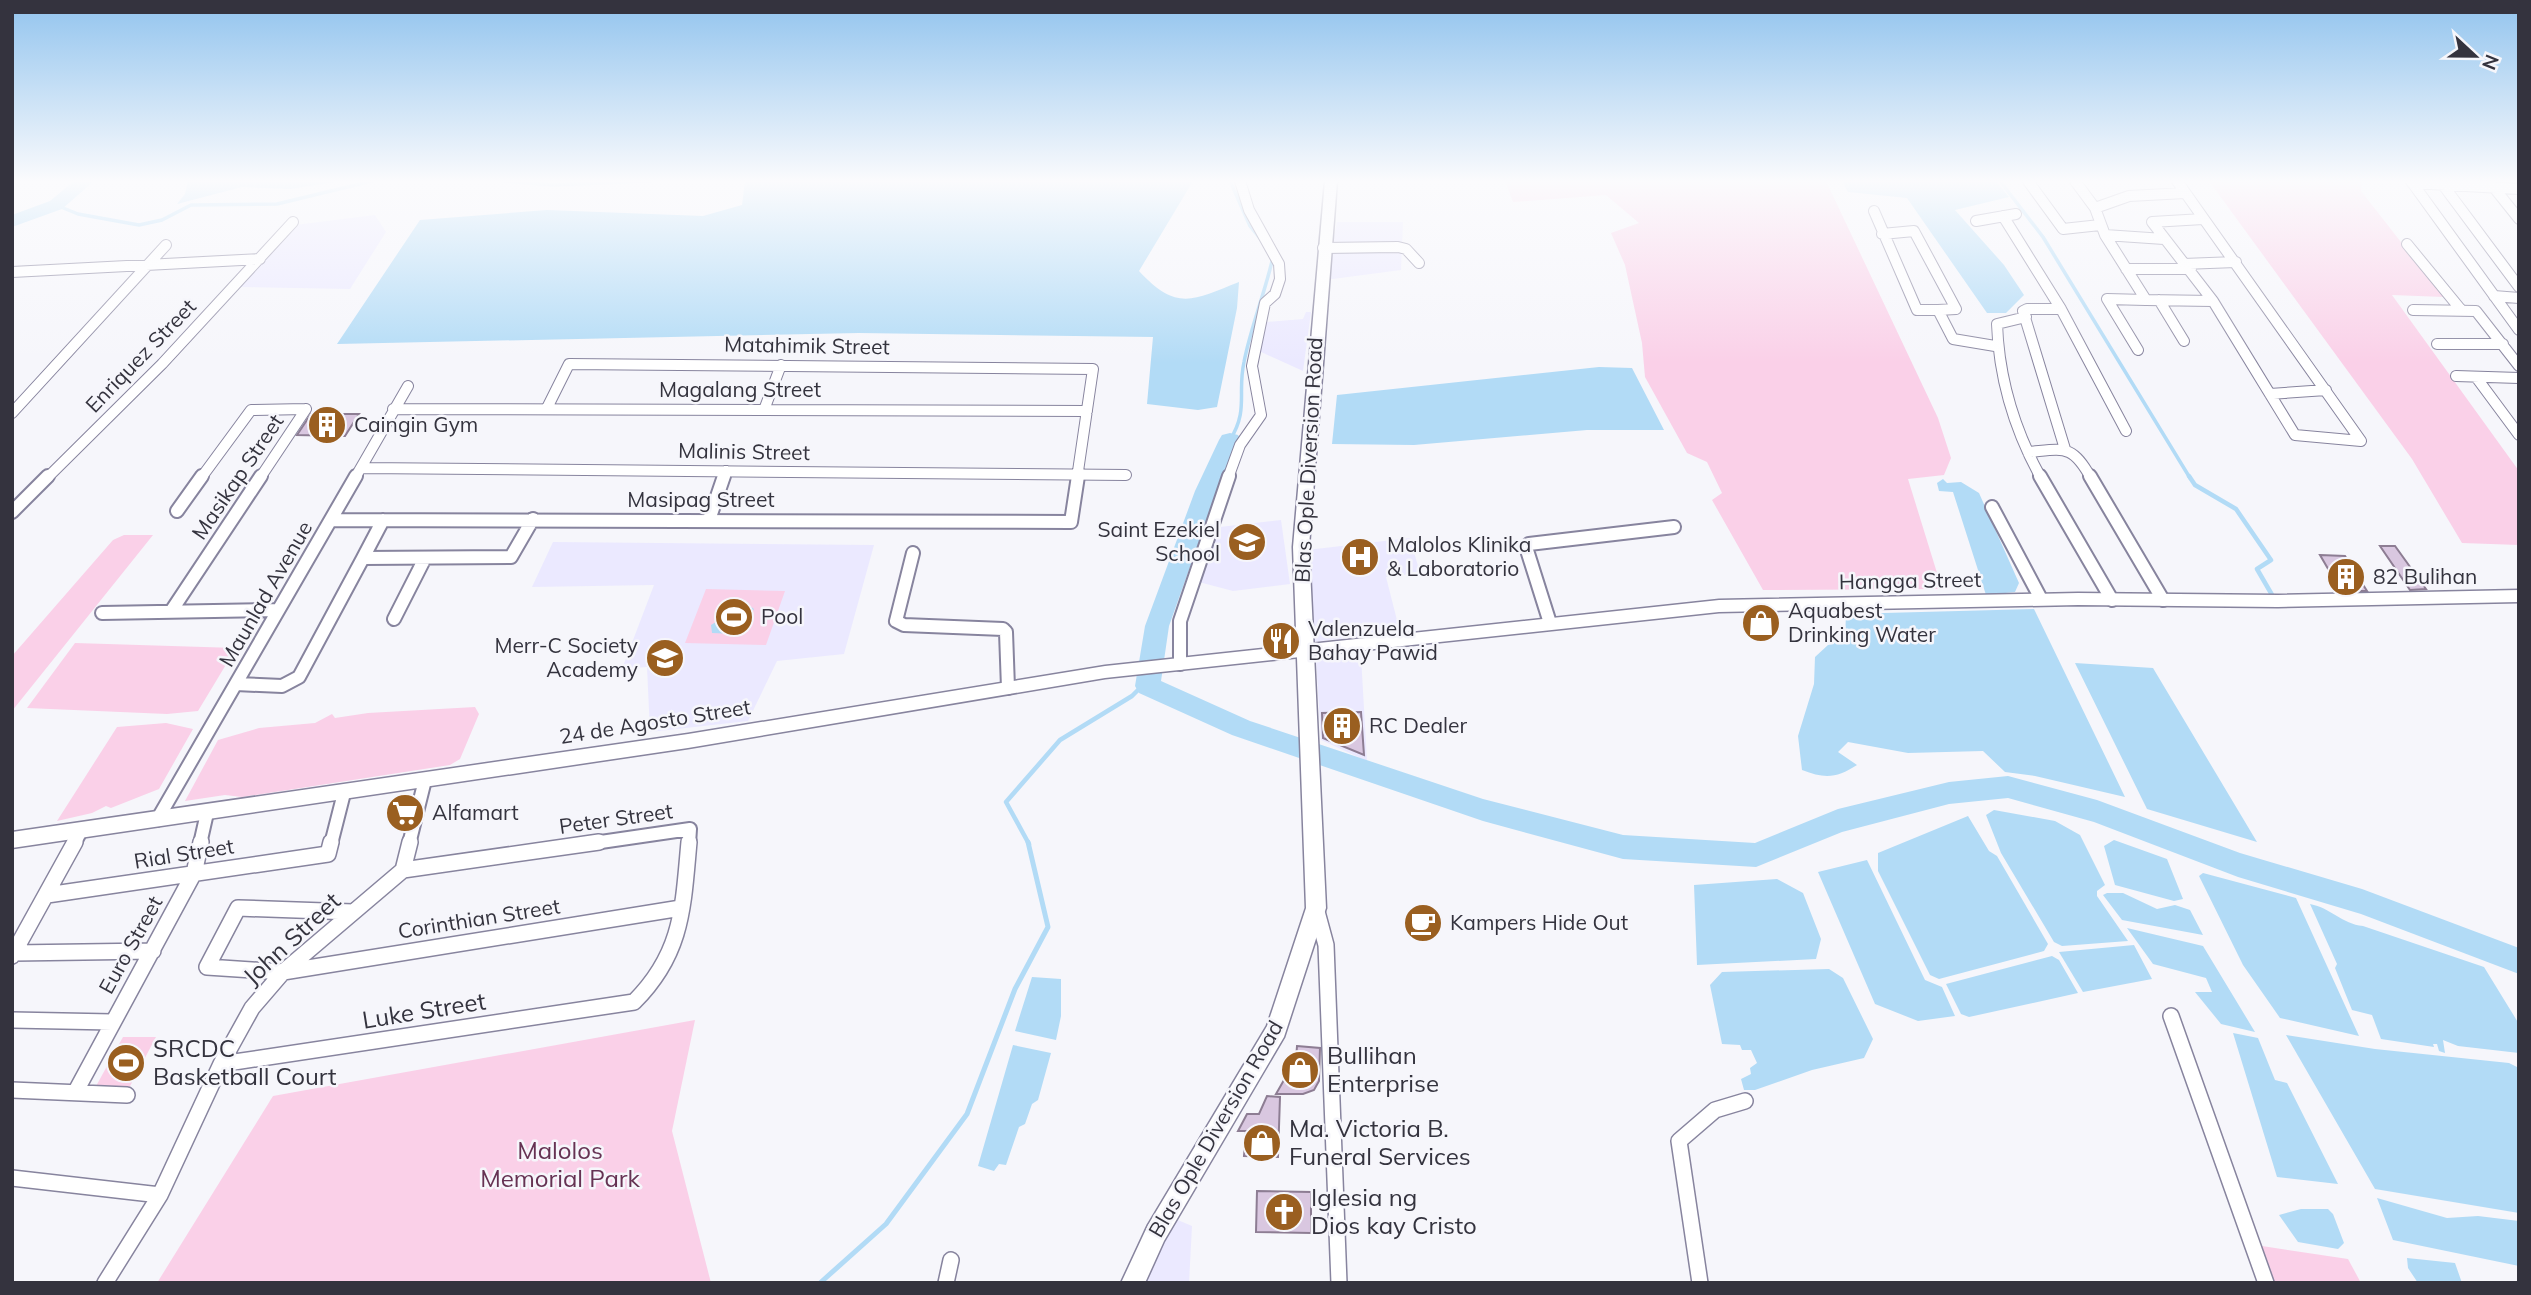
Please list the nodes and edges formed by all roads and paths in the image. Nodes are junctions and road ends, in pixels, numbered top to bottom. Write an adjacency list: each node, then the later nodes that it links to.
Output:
1 (275, 241): 15 (street, Enriquez Street)
2 (1267, 241): 81 (street)
3 (1325, 241): 14 (main road, Blas Ople Diversion Road)
4 (1885, 241): 29 (street)
5 (1920, 241): 29 (street)
6 (2021, 241): 28 (street)
7 (2109, 241): 20 (street)
8 (2166, 241): 19 (street)
9 (2220, 241): 17 (street)
10 (2455, 241): 23 (street)
11 (2485, 241): 22 (street)
12 (2407, 244): 31 (street)
13 (166, 245): 18 (street)
14 (1324, 248): 16 (street); 80 (main road, Blas Ople Diversion Road)
15 (260, 258): 18 (street); 62 (street, Enriquez Street)
16 (1419, 262)
17 (2236, 262): 19 (street); 45 (street)
18 (147, 266): 21 (street); 51 (street)
19 (2187, 266): 20 (street); 27 (street)
20 (2126, 269): 25 (street)
21 (12, 272)
22 (2519, 287)
23 (2494, 296): 24 (street); 33 (street)
24 (2519, 298)
25 (2146, 300): 26 (street); 38 (street)
26 (2159, 300): 27 (street); 34 (street)
27 (2213, 301): 46 (street)
28 (2061, 309): 32 (street); 52 (street)
29 (1937, 310): 37 (street)
30 (2413, 310): 31 (street)
31 (2462, 311): 36 (street)
32 (2025, 317): 37 (street); 54 (street)
33 (2519, 330)
34 (2184, 341)
35 (2437, 344): 36 (street)
36 (2503, 344): 40 (street)
37 (1995, 346): 55 (street)
38 (2138, 350)
39 (781, 365): 47 (street, Matahimik Street); 49 (street); 50 (street, Matahimik Street)
40 (2519, 366)
41 (2456, 376): 42 (street)
42 (2476, 377): 43 (street); 53 (street)
43 (2519, 378)
44 (408, 386): 48 (street, Maunlad Avenue)
45 (2326, 390): 46 (street); 46 (street)
46 (2270, 394)
47 (547, 408): 48 (street, Magalang Street); 49 (street, Magalang Street)
48 (393, 409): 56 (street, Maunlad Avenue)
49 (764, 410): 50 (street, Magalang Street)
50 (1087, 411): 58 (street)
51 (12, 413)
52 (2126, 431)
53 (2519, 435)
54 (2065, 449): 55 (street); 74 (street)
55 (2028, 453): 73 (street)
56 (362, 468): 57 (street, Malinis Street); 64 (street, Maunlad Avenue)
57 (726, 471): 58 (street, Malinis Street); 66 (street)
58 (1078, 475): 59 (street, Malinis Street); 66 (street, Masipag Street)
59 (1126, 475)
60 (1992, 508): 72 (street)
61 (177, 510): 75 (street, Masikap Street)
62 (12, 512)
63 (533, 519): 65 (street, Masipag Street); 66 (street, Masipag Street); 70 (street)
64 (331, 520): 65 (street, Masipag Street); 76 (street, Maunlad Avenue)
65 (383, 520): 69 (street)
66 (709, 520)
67 (1674, 527): 79 (street)
68 (913, 553): 83 (street)
69 (363, 558): 70 (street); 82 (street)
70 (425, 558): 78 (street)
71 (2519, 596): 74 (street, Hangga Street)
72 (2041, 599): 73 (street, Hangga Street); 79 (street, Hangga Street)
73 (2112, 600): 74 (street, Hangga Street)
74 (2163, 600)
75 (172, 610): 76 (street); 77 (street)
76 (277, 610): 82 (street, Maunlad Avenue)
77 (102, 613)
78 (394, 620)
79 (1550, 623): 80 (street, Hangga Street)
80 (1305, 652): 81 (street, 24 de Agosto Street); 94 (main road, Blas Ople Diversion Road)
81 (1174, 664): 83 (street, 24 de Agosto Street)
82 (236, 684): 87 (street, Maunlad Avenue)
83 (1008, 688): 84 (street, 24 de Agosto Street)
84 (425, 780): 85 (street, 24 de Agosto Street); 90 (street)
85 (344, 793): 86 (street, 24 de Agosto Street); 91 (street, Rial Street)
86 (207, 813): 87 (street, 24 de Agosto Street); 91 (street, Euro Street)
87 (157, 820): 88 (street, 24 de Agosto Street)
88 (81, 831): 89 (street, 24 de Agosto Street); 92 (street)
89 (12, 840)
90 (403, 870): 93 (street, Peter Street); 95 (street, John Street)
91 (194, 873): 92 (street, Rial Street); 96 (street, Euro Street)
92 (47, 895): 97 (street)
93 (681, 908): 98 (street, Corinthian Street); 99 (street, Peter Street)
94 (1316, 908): 113 (main road, Blas Ople Diversion Road); 114 (street)
95 (353, 912): 98 (street, John Street); 98 (street, Corinthian Street)
96 (153, 951): 97 (street); 102 (street, Euro Street)
97 (13, 955)
98 (283, 972): 103 (street, John Street)
99 (634, 1002): 103 (street, Luke Street)
100 (2171, 1016): 116 (street)
101 (12, 1020): 102 (street)
102 (112, 1022): 105 (street, Euro Street)
103 (221, 1064): 109 (street, John Street)
104 (12, 1090): 105 (street)
105 (76, 1091): 106 (street)
106 (127, 1095)
107 (1745, 1101): 115 (street)
108 (12, 1178): 109 (street)
109 (160, 1195): 111 (street, John Street)
110 (951, 1260): 112 (street)
111 (105, 1283)
112 (946, 1283)
113 (1133, 1283)
114 (1339, 1283)
115 (1700, 1283)
116 (2266, 1283)

